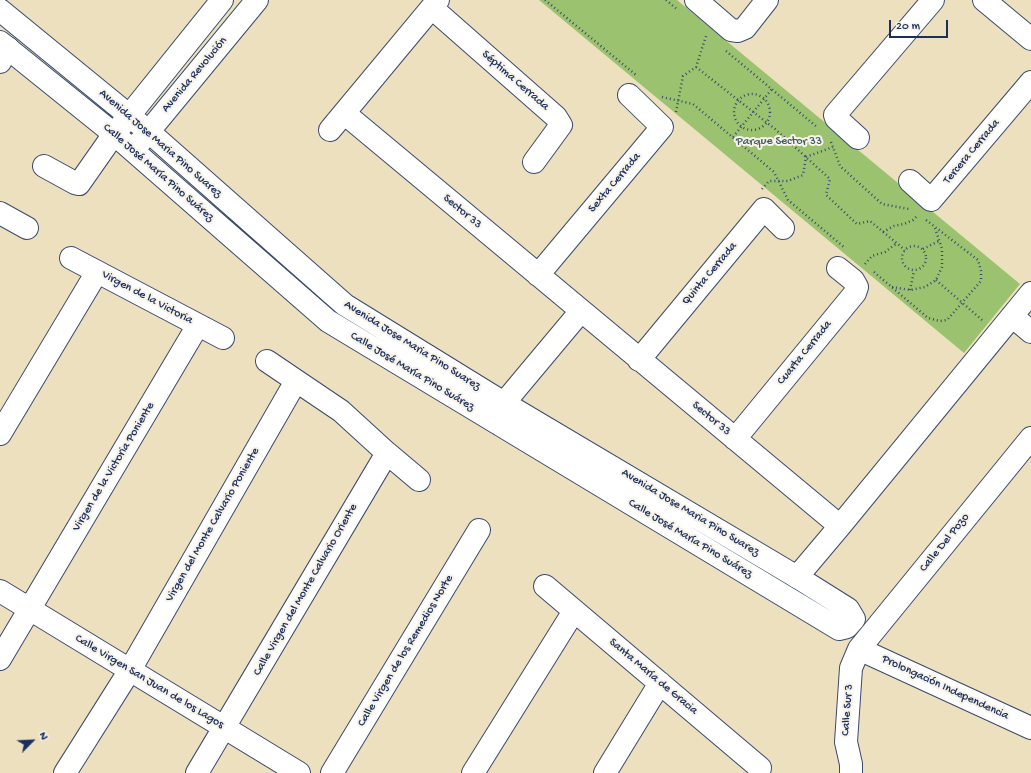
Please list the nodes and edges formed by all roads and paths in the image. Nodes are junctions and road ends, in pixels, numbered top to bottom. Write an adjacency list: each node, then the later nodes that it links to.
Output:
1 (222, 0): 25 (street)
2 (257, 0): 31 (street, Avenida Revolución)
3 (546, 0): 17 (path)
4 (666, 0): 9 (path)
5 (767, 0): 9 (street)
6 (933, 0): 32 (street)
7 (984, 0): 11 (street)
8 (435, 4): 24 (street); 39 (street, Séptima Cerrada)
9 (690, 7)
10 (0, 10): 25 (street, Avenida Jose Maria Pino Suarez)
11 (1031, 39)
12 (712, 40): 15 (path)
13 (724, 50): 18 (path)
14 (3, 51): 33 (street, Calle José María Pino Suárez)
15 (696, 67): 21 (path); 22 (path)
16 (1031, 82): 43 (street, Tercera Cerrada)
17 (634, 87): 28 (street)
18 (772, 89): 20 (path); 29 (path)
19 (657, 93): 21 (path)
20 (764, 98): 22 (path); 23 (path); 26 (path)
21 (678, 101): 28 (path); 34 (path)
22 (739, 101): 23 (path); 27 (path)
23 (753, 112): 26 (path); 27 (path)
24 (344, 113): 30 (street); 59 (street, Sector 33)
25 (129, 115): 31 (street, Avenida Jose Maria Pino Suarez); 33 (street)
26 (767, 123): 27 (path); 38 (path)
27 (741, 126): 34 (path)
28 (662, 127): 59 (street, Sexta Cerrada)
29 (817, 128)
30 (330, 130)
31 (148, 131): 37 (street, Avenida Revolución); 74 (street, Avenida Jose Maria Pino Suarez)
32 (853, 133): 36 (path)
33 (114, 134): 37 (street, Calle José María Pino Suárez); 40 (street)
34 (733, 137): 41 (path)
35 (829, 138): 36 (path)
36 (833, 148): 38 (path); 43 (path)
37 (133, 150): 74 (street, Calle José María Pino Suárez)
38 (806, 157): 41 (path); 49 (path)
39 (534, 162)
40 (44, 166)
41 (779, 181): 44 (path); 56 (path)
42 (910, 181): 43 (street)
43 (920, 208): 46 (path); 49 (path)
44 (764, 209): 48 (street); 71 (street, Quinta Cerrada)
45 (0, 215): 47 (street)
46 (935, 227): 50 (path); 64 (path)
47 (27, 228)
48 (783, 228)
49 (883, 232): 51 (path)
50 (939, 241): 52 (path); 60 (path)
51 (897, 243): 53 (path); 56 (path)
52 (923, 249): 53 (path); 57 (path)
53 (905, 250): 57 (path)
54 (71, 258): 58 (street, Virgen de la Victoria)
55 (859, 260): 56 (path)
56 (851, 266): 61 (path); 77 (street, Cuarta Cerrada)
57 (914, 270): 62 (path)
58 (97, 272): 67 (street, Virgen de la Victoria); 75 (street)
59 (538, 275): 65 (street, Sector 33)
60 (936, 280): 62 (path); 64 (path)
61 (891, 287): 62 (path); 64 (path)
62 (910, 290)
63 (1031, 293): 66 (street)
64 (962, 302): 69 (path)
65 (581, 311): 71 (street, Sector 33); 74 (street)
66 (1012, 316): 68 (street); 69 (street)
67 (198, 325): 70 (street, Virgen de la Victoria); 85 (street, Virgen de la Victoria Poniente)
68 (1031, 332)
69 (998, 333): 80 (street)
70 (224, 338)
71 (639, 360): 77 (street, Sector 33)
72 (267, 361): 73 (street)
73 (296, 381): 78 (street); 90 (street, Virgen del Monte Calvario Poniente)
74 (499, 412): 82 (street, Avenida Jose Maria Pino Suarez); 86 (street, Calle José María Pino Suárez)
75 (0, 434)
76 (1031, 438): 88 (street, Calle Del Pozo)
77 (735, 439): 80 (street, Sector 33)
78 (386, 453): 79 (street); 92 (street, Calle Virgen del Monte Calvario Oriente)
79 (419, 480)
80 (840, 526): 82 (street)
81 (479, 530): 99 (street, Calle Virgen de los Remedios Norte)
82 (797, 577): 86 (street, Avenida Jose Maria Pino Suarez)
83 (545, 586): 87 (street, Santa María de Gracia)
84 (0, 591): 85 (street, Calle Virgen San Juan de los Lagos)
85 (30, 609): 89 (street, Virgen de la Victoria Poniente); 90 (street, Calle Virgen San Juan de los Lagos)
86 (848, 609)
87 (574, 611): 91 (street, Santa María de Gracia); 100 (street)
88 (859, 649): 93 (street, Prolongación Independencia); 95 (street, Calle Sur 3)
89 (0, 659)
90 (130, 670): 92 (street, Calle Virgen San Juan de los Lagos); 96 (street, Virgen del Monte Calvario Poniente)
91 (660, 683): 94 (street, Santa María de Gracia); 101 (street)
92 (225, 728): 97 (street, Calle Virgen del Monte Calvario Oriente); 98 (street, Calle Virgen San Juan de los Lagos)
93 (1031, 728)
94 (750, 767)
95 (855, 770)
96 (65, 773)
97 (197, 773)
98 (299, 773)
99 (332, 773)
100 (473, 773)
101 (605, 773)

